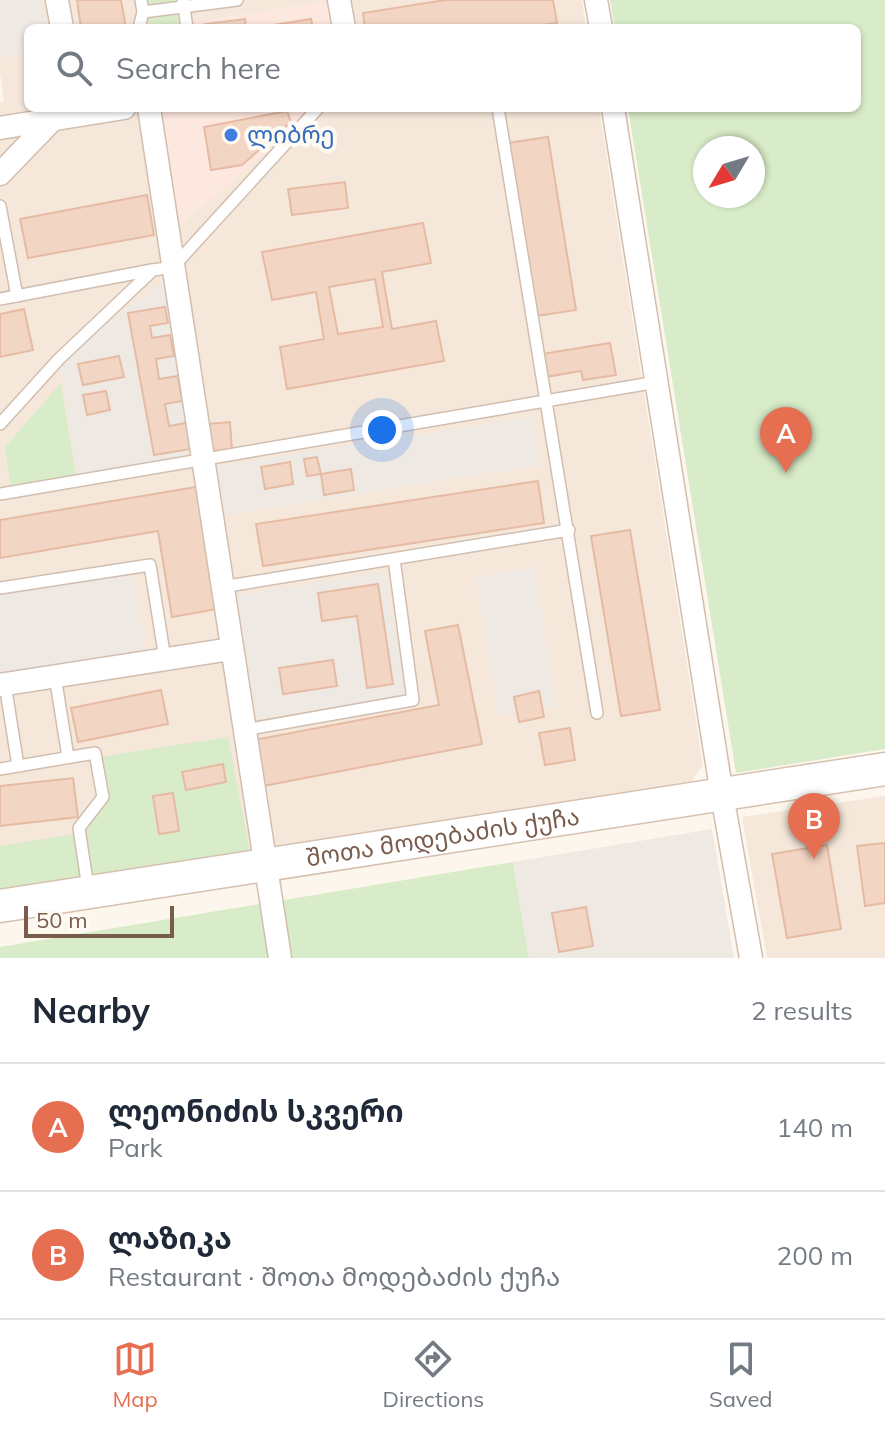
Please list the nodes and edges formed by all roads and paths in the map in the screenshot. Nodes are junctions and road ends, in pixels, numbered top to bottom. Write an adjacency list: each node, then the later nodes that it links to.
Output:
1 (57, 0): 7 (street)
2 (237, 0): 5 (lane)
3 (339, 0): 9 (street)
4 (596, 0): 10 (street)
5 (184, 4): 6 (lane); 8 (lane)
6 (142, 6)
7 (61, 24)
8 (186, 24)
9 (343, 24)
10 (600, 24)
11 (77, 112): 16 (street)
12 (149, 112): 20 (street)
13 (314, 112): 20 (lane)
14 (499, 112): 24 (lane)
15 (614, 112): 23 (street)
16 (52, 120): 17 (street); 18 (street)
17 (0, 128)
18 (0, 174)
19 (0, 206): 21 (lane)
20 (163, 268): 21 (lane); 25 (lane); 26 (street)
21 (17, 296): 22 (lane)
22 (0, 299)
23 (657, 382): 24 (lane); 42 (street)
24 (546, 401): 26 (lane); 28 (lane)
25 (0, 424)
26 (202, 459): 27 (lane); 30 (street)
27 (0, 494)
28 (569, 530): 29 (lane); 36 (lane)
29 (394, 559): 30 (lane); 37 (lane)
30 (222, 587): 32 (street)
31 (0, 588): 33 (lane)
32 (231, 649): 33 (street); 37 (street)
33 (165, 659): 34 (street)
34 (55, 676): 35 (street); 38 (lane)
35 (3, 684): 39 (lane)
36 (597, 713)
37 (243, 730): 43 (street)
38 (68, 757): 39 (lane); 44 (lane)
39 (18, 766): 40 (lane)
40 (0, 769)
41 (885, 769): 42 (main road, შოთა მოდებაძის ქუჩა)
42 (722, 795): 43 (main road, შოთა მოდებაძის ქუჩა); 46 (street)
43 (264, 865): 44 (main road, შოთა მოდებაძის ქუჩა); 47 (street)
44 (89, 892): 45 (main road, შოთა მოდებაძის ქუჩა)
45 (0, 906)
46 (747, 957)
47 (280, 958)

